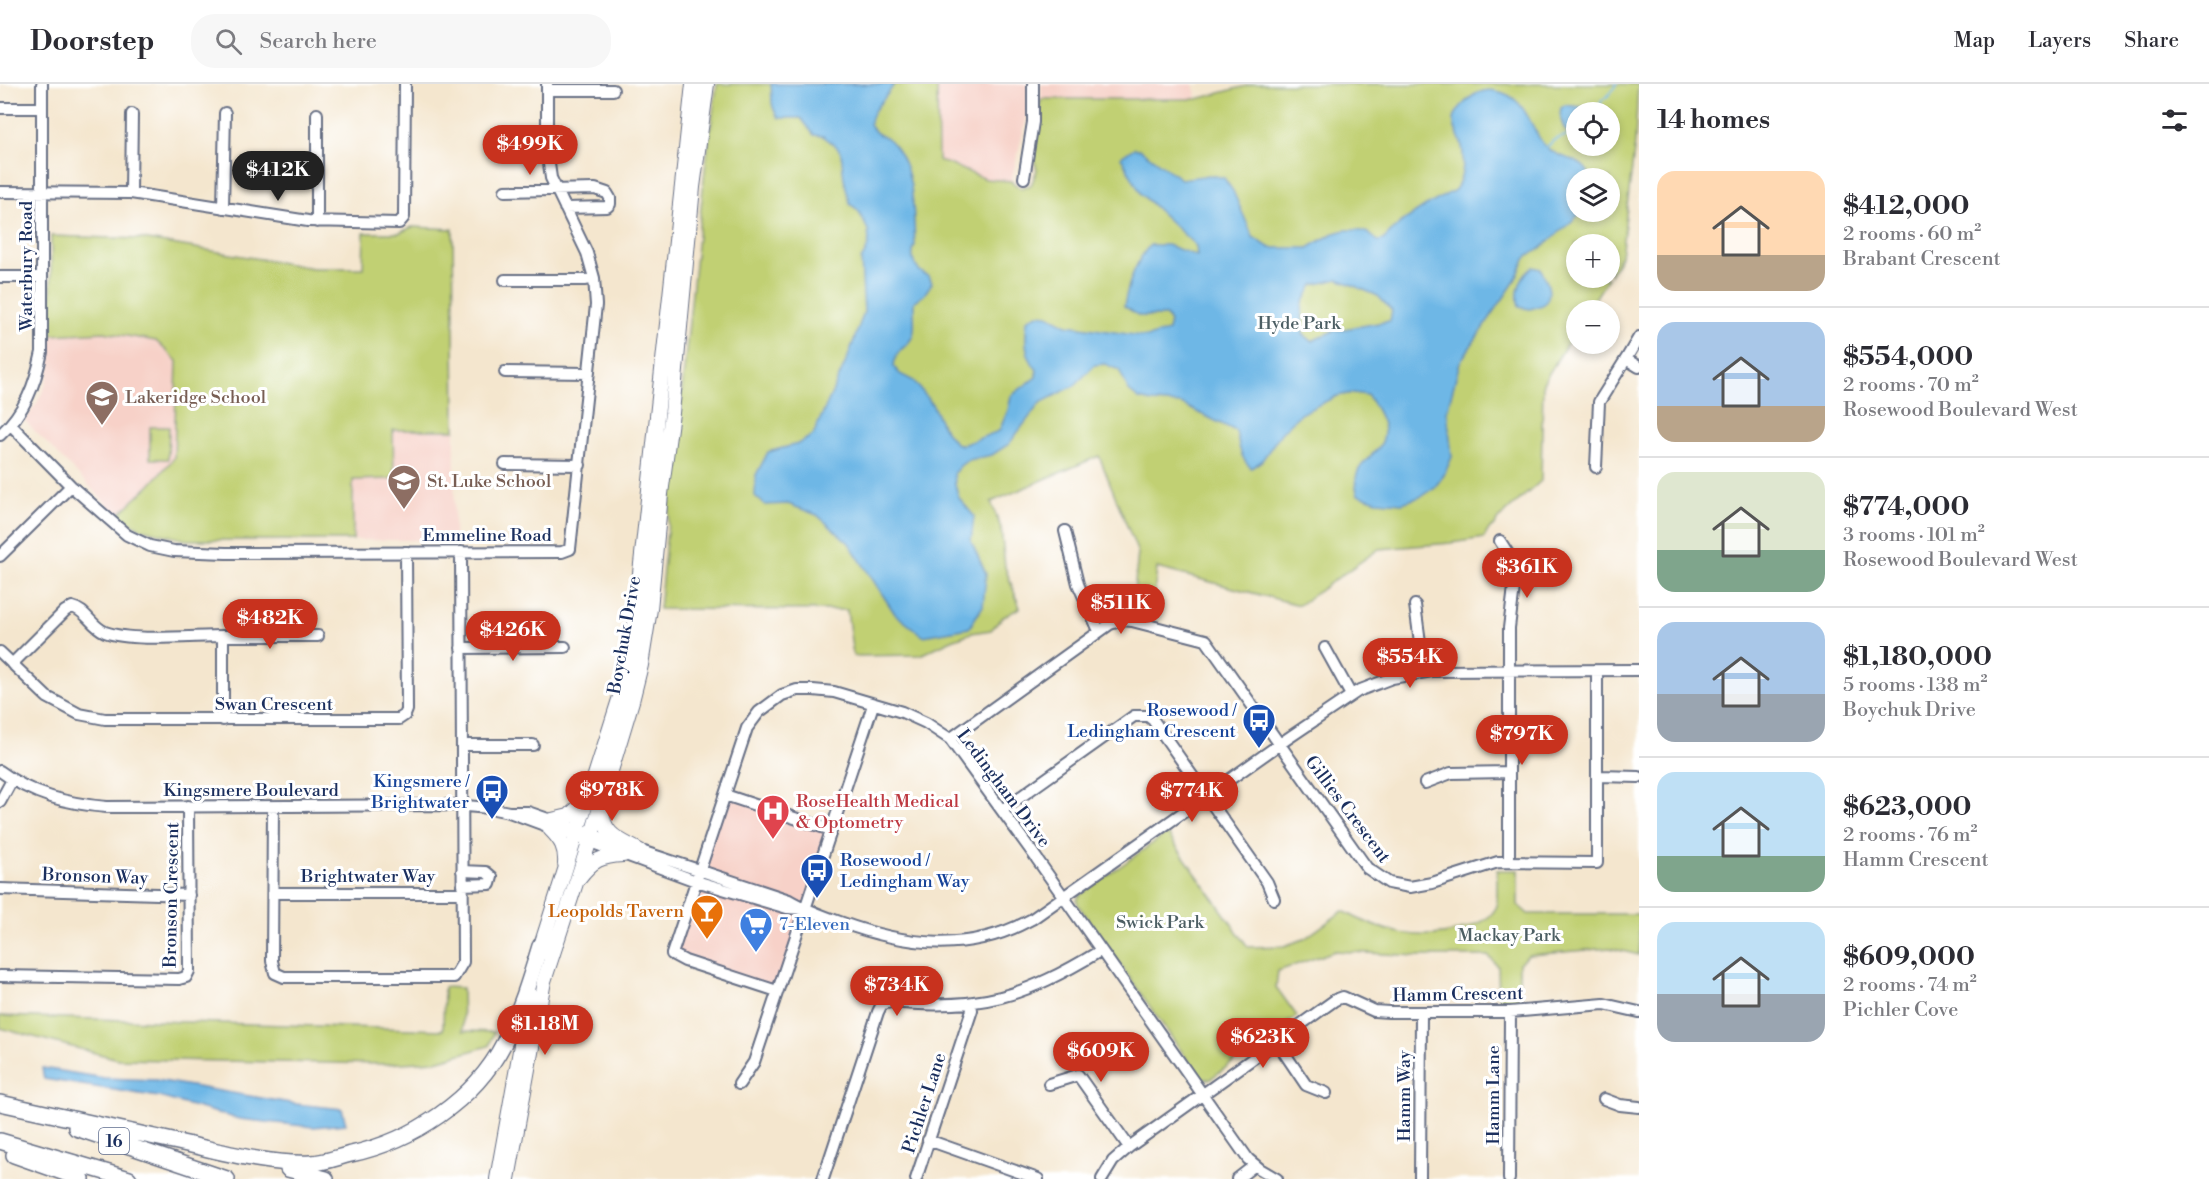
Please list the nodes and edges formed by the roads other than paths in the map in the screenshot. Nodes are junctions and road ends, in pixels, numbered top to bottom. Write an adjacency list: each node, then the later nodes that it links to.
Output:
1 (42, 84): 9 (street, Waterbury Road)
2 (405, 84): 21 (street)
3 (693, 84): 70 (main road, Boychuk Drive)
4 (707, 84): 70 (main road, Boychuk Drive)
5 (1033, 84): 13 (street)
6 (547, 87): 7 (street); 14 (street, Emmeline Road)
7 (614, 90)
8 (0, 108): 9 (street)
9 (42, 108): 17 (street, Waterbury Road)
10 (225, 113): 19 (street)
11 (132, 114): 18 (street)
12 (317, 114): 21 (street)
13 (1024, 178)
14 (556, 190): 15 (street); 20 (street, Emmeline Road); 20 (street)
15 (505, 191)
16 (0, 192): 17 (street)
17 (42, 192): 18 (street); 23 (street, Waterbury Road)
18 (132, 193): 19 (street)
19 (223, 208): 21 (street)
20 (565, 208): 24 (street, Emmeline Road)
21 (317, 222)
22 (0, 277): 23 (street)
23 (42, 277): 31 (street, Waterbury Road)
24 (594, 278): 25 (street); 30 (street, Emmeline Road)
25 (505, 280)
26 (1639, 337): 27 (street)
27 (1626, 359): 28 (street); 35 (street)
28 (1639, 367)
29 (506, 372): 30 (street)
30 (589, 373): 34 (street, Emmeline Road)
31 (11, 425): 32 (street, Waterbury Road); 36 (street, Emmeline Road)
32 (0, 435)
33 (505, 464): 34 (street)
34 (580, 465): 40 (street, Emmeline Road)
35 (1596, 467)
36 (71, 486): 39 (street, Emmeline Road); 41 (street)
37 (1065, 531): 43 (street)
38 (1500, 541): 51 (street)
39 (406, 552): 40 (street, Emmeline Road); 57 (street, Swan Crescent)
40 (461, 552): 47 (street)
41 (0, 556)
42 (1415, 605): 54 (street)
43 (1099, 631): 58 (street, Gillies Crescent); 61 (street, Gillies Crescent)
44 (223, 636): 45 (street); 50 (street); 57 (street)
45 (318, 636)
46 (565, 647): 47 (street)
47 (461, 648): 59 (street)
48 (1325, 648): 55 (street)
49 (0, 652): 50 (street, Swan Crescent)
50 (12, 664): 57 (street, Swan Crescent)
51 (1508, 670): 52 (street); 54 (street); 63 (street)
52 (1597, 670): 53 (street); 64 (street, Gillies Crescent)
53 (1639, 670)
54 (1424, 672): 55 (street)
55 (1351, 696): 61 (street)
56 (873, 705): 58 (street, Ledingham Drive); 68 (street, Ledingham Drive); 77 (street)
57 (223, 720)
58 (950, 739): 75 (street, Ledingham Drive)
59 (462, 745): 60 (street); 73 (street)
60 (533, 745)
61 (1279, 745): 69 (street); 81 (street, Gillies Crescent)
62 (0, 771): 66 (street, Kingsmere Boulevard)
63 (1508, 772): 67 (street); 81 (street)
64 (1598, 776): 65 (street); 81 (street, Gillies Crescent)
65 (1639, 777)
66 (12, 780): 71 (street); 72 (street, Kingsmere Boulevard)
67 (1425, 783)
68 (725, 795): 77 (street); 83 (street, Ledingham Drive)
69 (1207, 796): 75 (street); 89 (street); 90 (street)
70 (596, 799): 76 (main road); 78 (main road, Boychuk Drive); 79 (main road)
71 (0, 802)
72 (188, 806): 74 (street, Kingsmere Boulevard); 88 (street, Bronson Crescent)
73 (462, 806): 74 (street, Kingsmere Boulevard); 76 (street, Kingsmere Boulevard); 82 (street)
74 (273, 807): 87 (street)
75 (1002, 810): 89 (street, Ledingham Drive)
76 (551, 824): 78 (street, Kingsmere Boulevard); 84 (main road)
77 (831, 830): 91 (street)
78 (584, 836): 79 (street); 80 (street); 84 (main road, Boychuk Drive)
79 (640, 851): 83 (street)
80 (623, 855): 83 (street); 84 (main road)
81 (1509, 862)
82 (462, 872): 86 (street); 86 (street, Brightwater Way)
83 (698, 876): 91 (street); 95 (street, Ledingham Drive)
84 (568, 883): 92 (main road, Boychuk Drive); 119 (main road, Boychuk Drive)
85 (0, 889): 88 (street, Bronson Way)
86 (462, 889): 87 (street, Brightwater Way); 87 (street)
87 (273, 893)
88 (189, 895): 94 (street, Bronson Crescent)
89 (1063, 898): 91 (street); 93 (street, Ledingham Drive)
90 (1274, 899)
91 (805, 909): 95 (street)
92 (540, 946): 112 (highway); 118 (main road, Boychuk Drive)
93 (1100, 951): 96 (street); 103 (street, Ledingham Drive)
94 (0, 975)
95 (777, 991): 101 (street)
96 (971, 1004): 108 (street, Pichler Lane); 120 (street)
97 (1421, 1012): 98 (street, Hamm Crescent); 100 (street, Hamm Crescent); 126 (street, Hamm Way)
98 (1510, 1012): 99 (street, Hamm Crescent); 127 (street, Hamm Lane)
99 (1639, 1012)
100 (1277, 1042): 103 (street, Hamm Crescent); 104 (street)
101 (739, 1084)
102 (1050, 1084): 110 (street)
103 (1202, 1094): 110 (street, Hamm Crescent); 113 (street, Ledingham Drive)
104 (1326, 1094)
105 (1604, 1099): 107 (street)
106 (0, 1104): 112 (highway); 116 (highway, 16)
107 (1639, 1107)
108 (928, 1140): 121 (street, Pichler Lane); 122 (street)
109 (0, 1141): 115 (highway, 16)
110 (1129, 1147): 123 (street, Hamm Crescent)
111 (0, 1151): 114 (highway)
112 (232, 1155): 117 (highway)
113 (1255, 1165): 124 (street); 125 (street)
114 (82, 1179)
115 (129, 1179)
116 (227, 1179)
117 (326, 1179)
118 (496, 1179)
119 (508, 1179)
120 (823, 1179)
121 (916, 1179)
122 (1038, 1179)
123 (1102, 1179)
124 (1237, 1179)
125 (1277, 1179)
126 (1420, 1179)
127 (1509, 1179)

